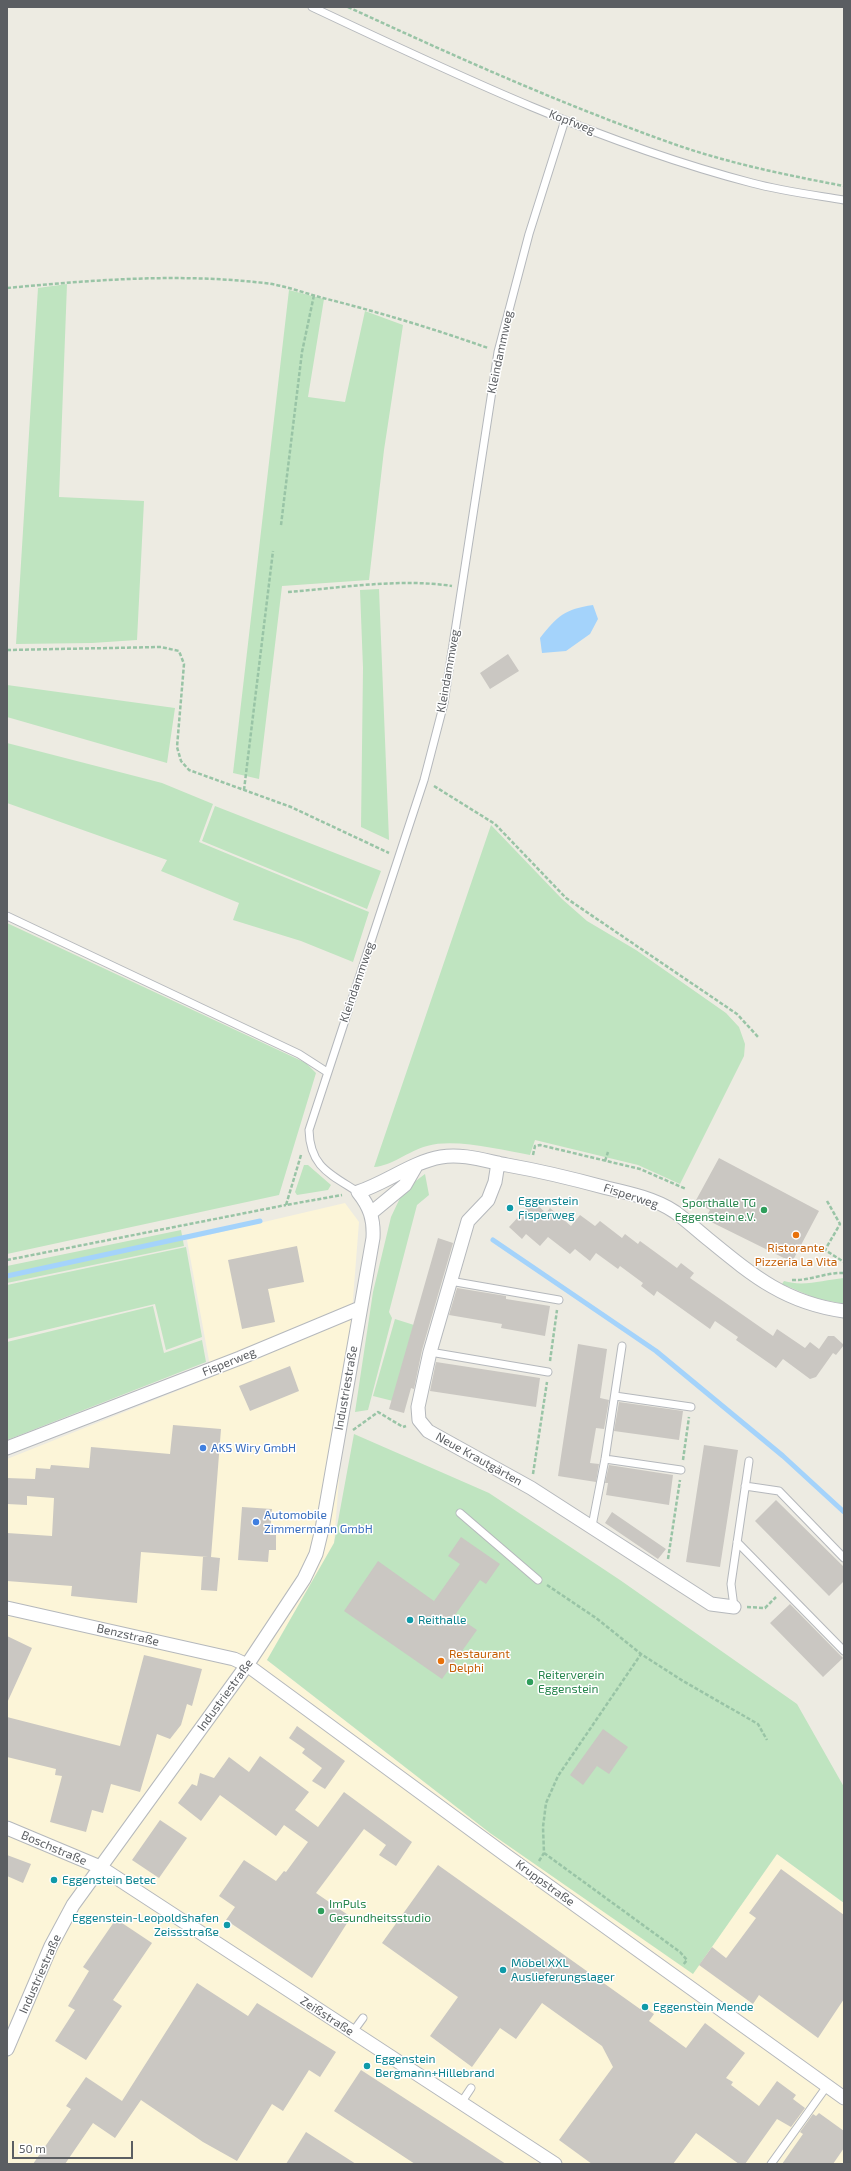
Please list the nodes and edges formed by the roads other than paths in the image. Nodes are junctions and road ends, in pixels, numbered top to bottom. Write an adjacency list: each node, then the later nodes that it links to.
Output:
1 (312, 7): 2 (lane, Kopfweg)
2 (565, 120): 3 (lane, Kopfweg); 5 (lane, Kleindammweg)
3 (844, 200)
4 (7, 916): 5 (lane)
5 (327, 1072): 8 (lane, Kleindammweg)
6 (498, 1163): 7 (street, Fisperweg); 10 (street); 13 (street, Fisperweg)
7 (416, 1166): 8 (street, Fisperweg); 9 (street)
8 (358, 1192): 9 (street)
9 (372, 1213): 12 (street)
10 (450, 1281): 11 (lane); 15 (street)
11 (559, 1300)
12 (360, 1308): 19 (street, Fisperweg); 32 (street, Industriestraße)
13 (844, 1311)
14 (622, 1346): 17 (lane)
15 (430, 1352): 16 (lane); 25 (street, Neue Krautgärten)
16 (548, 1372)
17 (615, 1396): 18 (lane); 20 (lane)
18 (691, 1407)
19 (7, 1448)
20 (605, 1460): 22 (lane); 25 (lane)
21 (749, 1461): 23 (lane)
22 (681, 1470)
23 (745, 1486): 26 (lane); 27 (lane)
24 (460, 1513): 28 (lane)
25 (592, 1526): 29 (street, Neue Krautgärten)
26 (737, 1542): 29 (lane); 31 (lane)
27 (844, 1558)
28 (538, 1580)
29 (734, 1607)
30 (7, 1608): 32 (street, Benzstraße)
31 (844, 1651)
32 (247, 1665): 34 (street, Industriestraße); 39 (street, Kruppstraße)
33 (7, 1828): 34 (street, Boschstraße)
34 (100, 1867): 36 (street, Industriestraße); 37 (street, Zeißstraße)
35 (363, 2018): 37 (lane)
36 (11, 2028): 38 (street, Industriestraße)
37 (352, 2033): 42 (street, Zeißstraße)
38 (7, 2049)
39 (827, 2086): 41 (street, Kruppstraße); 44 (lane)
40 (471, 2088): 42 (lane)
41 (844, 2098)
42 (461, 2103): 43 (street, Zeißstraße)
43 (555, 2164)
44 (771, 2164)

